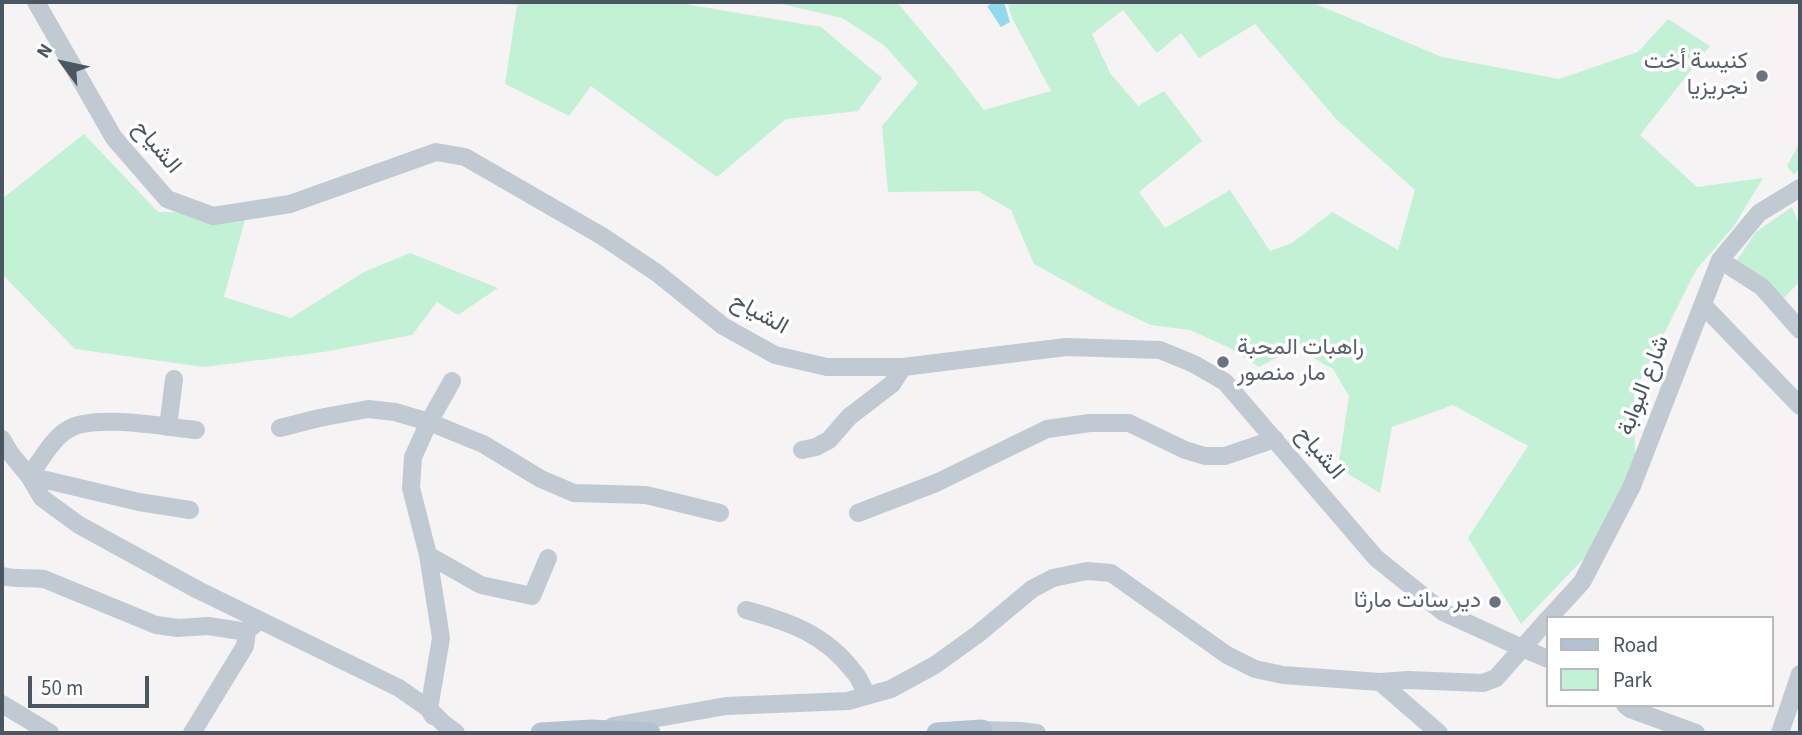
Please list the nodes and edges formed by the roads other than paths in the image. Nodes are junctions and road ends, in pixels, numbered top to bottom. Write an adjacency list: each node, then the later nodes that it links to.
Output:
1 (36, 2): 6 (street, الشياح)
2 (1800, 188): 3 (street, شارع البوابة)
3 (1720, 260): 4 (street, شارع البوابة); 5 (street)
4 (1703, 304): 9 (street); 25 (street, شارع البوابة)
5 (1800, 330)
6 (903, 366): 15 (street, الشياح); 16 (street)
7 (174, 379): 11 (street)
8 (452, 381): 10 (street)
9 (1800, 406)
10 (429, 422): 12 (street); 19 (street); 21 (street)
11 (168, 427): 13 (street); 17 (street)
12 (280, 428)
13 (196, 430)
14 (2, 439): 17 (street)
15 (1275, 439): 20 (street); 28 (street, الشياح)
16 (802, 450)
17 (29, 476): 18 (street); 27 (street)
18 (190, 510)
19 (720, 513)
20 (858, 513)
21 (428, 555): 22 (street); 35 (street)
22 (548, 558)
23 (2, 576): 27 (street)
24 (746, 610): 32 (street)
25 (1551, 616)
26 (1546, 621): 28 (street, شارع البوابة)
27 (254, 626): 35 (street); 40 (street)
28 (1522, 648): 29 (street, الشياح); 31 (street, شارع البوابة)
29 (1546, 658)
30 (1800, 674): 49 (street)
31 (1380, 682): 32 (street, شارع البوابة); 47 (street)
32 (867, 696): 36 (street, شارع البوابة)
33 (2, 704): 39 (street)
34 (1628, 707): 48 (street)
35 (429, 709): 41 (street); 42 (street)
36 (591, 730): 43 (main road); 44 (main road)
37 (982, 730): 38 (street); 46 (main road)
38 (1025, 732)
39 (50, 733)
40 (192, 733)
41 (442, 733)
42 (456, 733)
43 (542, 733)
44 (650, 733)
45 (937, 733): 46 (main road)
46 (943, 733)
47 (1439, 733)
48 (1696, 733)
49 (1780, 733)

